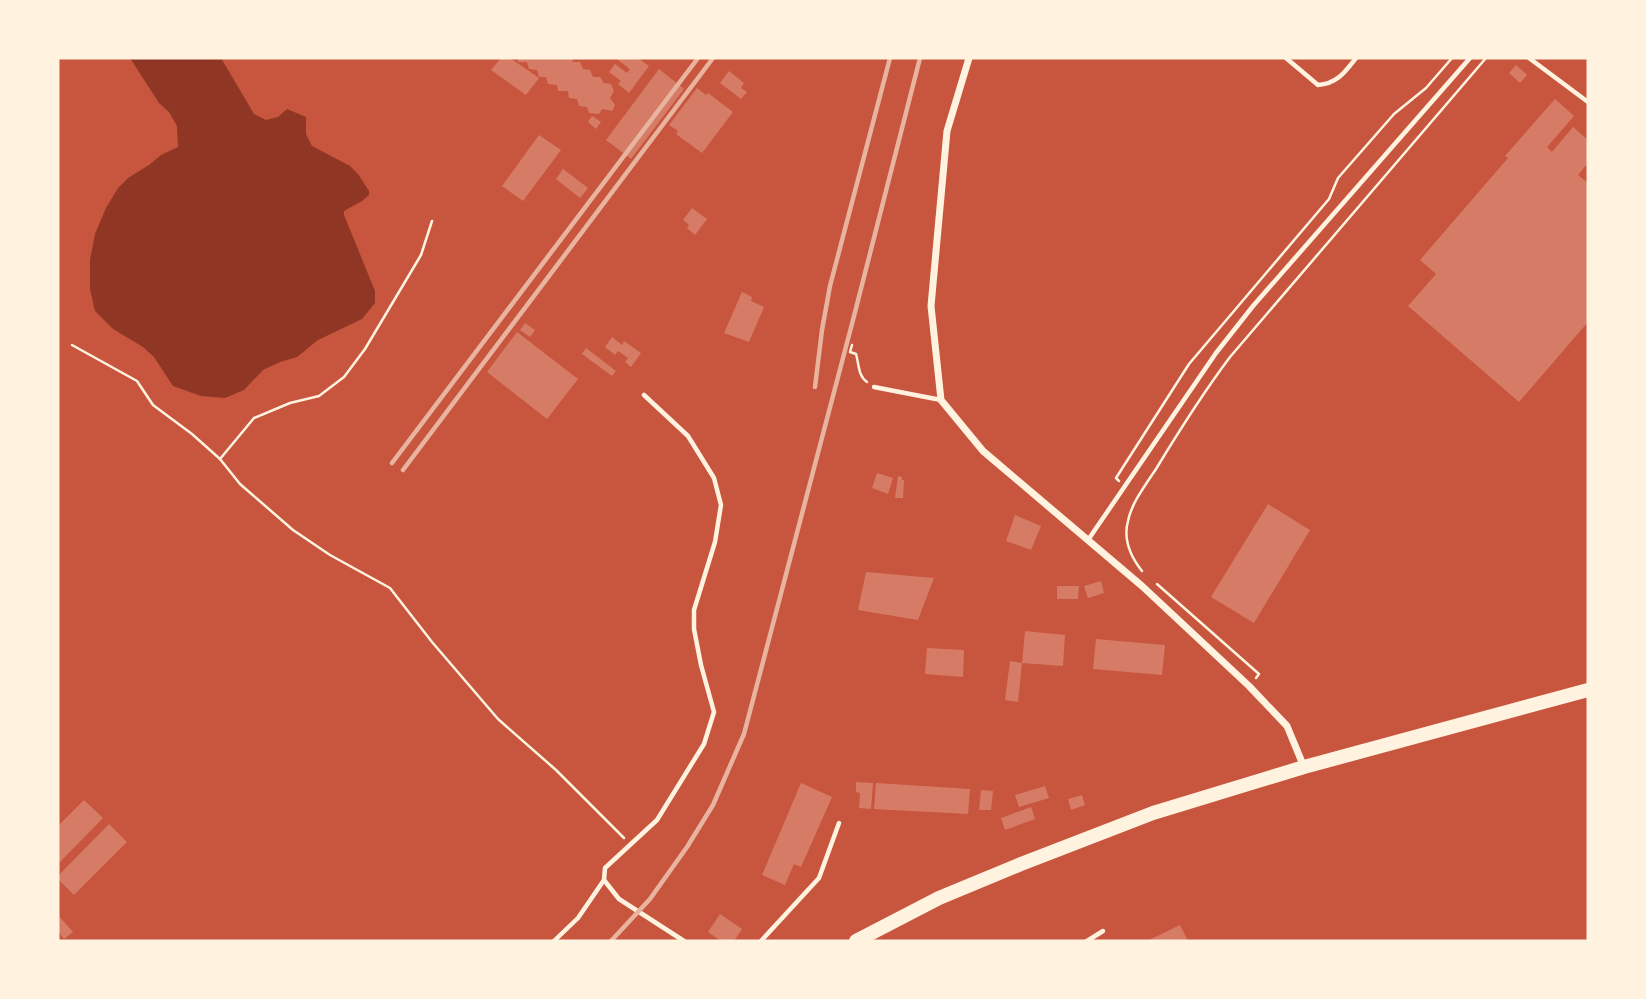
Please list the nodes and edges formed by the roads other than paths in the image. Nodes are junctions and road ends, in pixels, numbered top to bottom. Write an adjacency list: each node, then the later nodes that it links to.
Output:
1 (969, 58): 9 (street)
2 (1286, 58): 3 (lane)
3 (1356, 58)
4 (1469, 58): 10 (lane)
5 (1529, 58): 6 (lane)
6 (1588, 102)
7 (874, 387): 9 (lane)
8 (644, 394): 14 (lane)
9 (942, 400): 10 (street)
10 (1088, 541): 12 (street)
11 (1582, 692): 12 (main road)
12 (1304, 767): 19 (main road)
13 (839, 823): 18 (lane)
14 (604, 880): 16 (lane); 17 (lane)
15 (1103, 932): 20 (lane)
16 (554, 941)
17 (684, 941)
18 (761, 941)
19 (856, 941)
20 (1087, 941)

